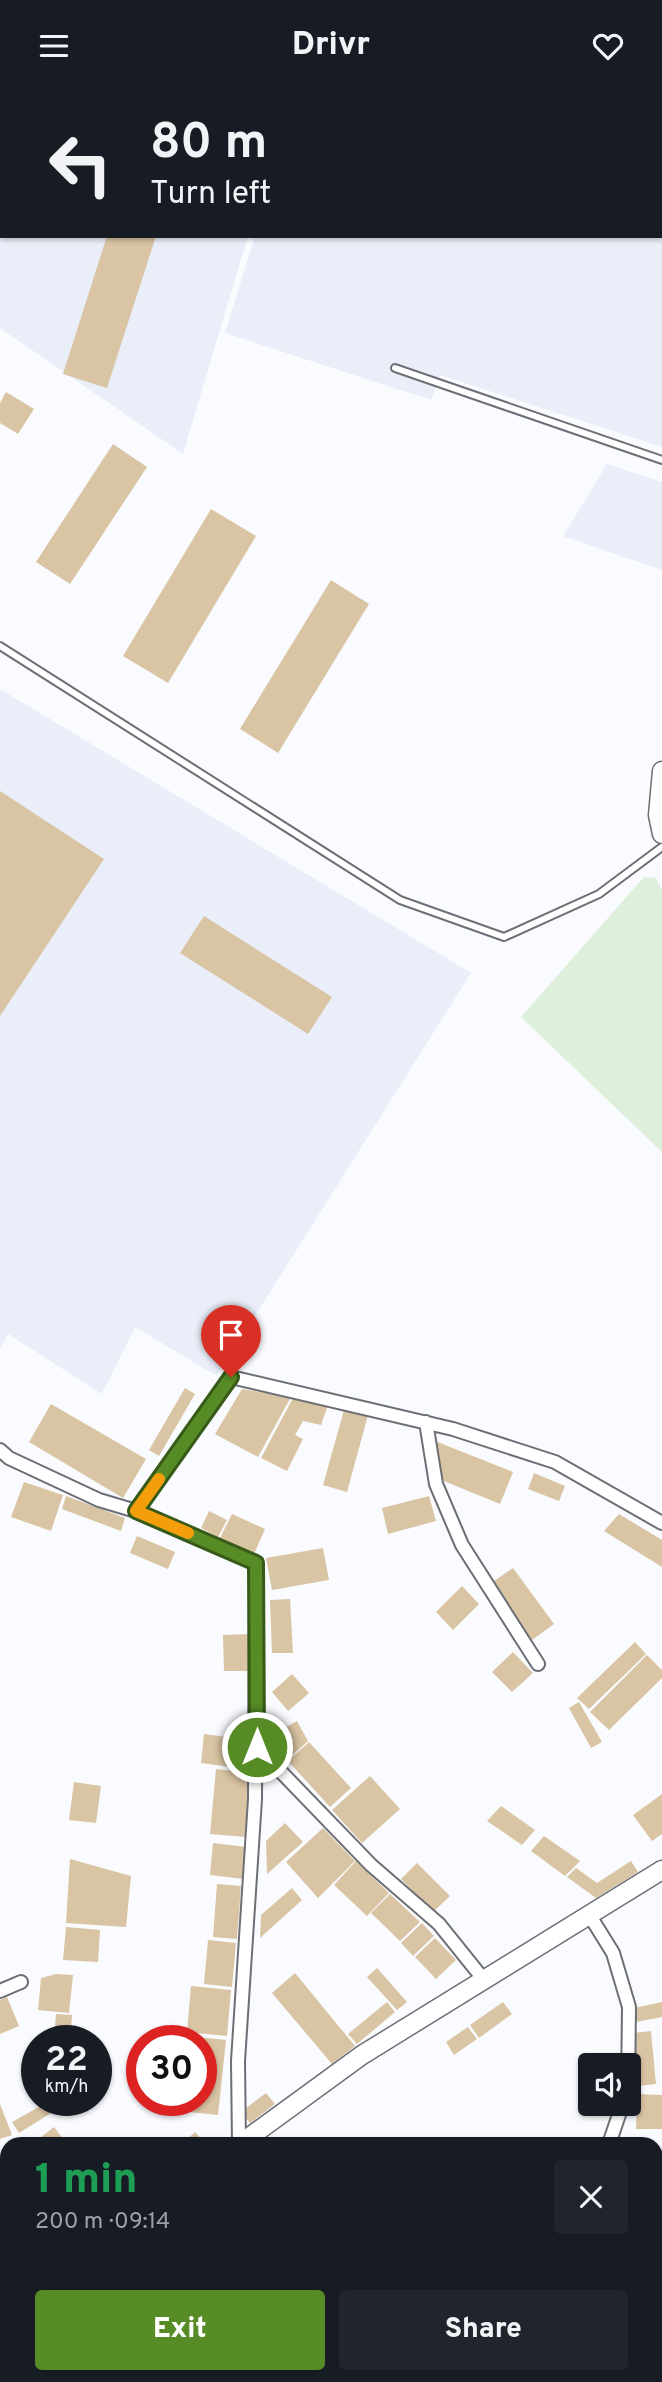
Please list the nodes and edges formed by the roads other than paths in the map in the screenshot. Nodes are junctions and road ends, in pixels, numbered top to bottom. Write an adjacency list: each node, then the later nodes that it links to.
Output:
1 (395, 368): 2 (lane)
2 (662, 460)
3 (0, 646): 6 (lane)
4 (662, 771): 5 (main road)
5 (662, 834)
6 (662, 847)
7 (426, 1422): 9 (street); 10 (street); 11 (street)
8 (0, 1450): 9 (street)
9 (136, 1511): 12 (street)
10 (662, 1523)
11 (538, 1664)
12 (257, 1747): 15 (street); 20 (street)
13 (662, 1870): 14 (main road)
14 (590, 1916): 15 (main road); 18 (street)
15 (484, 1980): 21 (main road)
16 (21, 1982): 17 (street)
17 (0, 1991)
18 (628, 2053)
19 (619, 2116): 22 (street)
20 (239, 2137)
21 (249, 2137)
22 (611, 2137)

